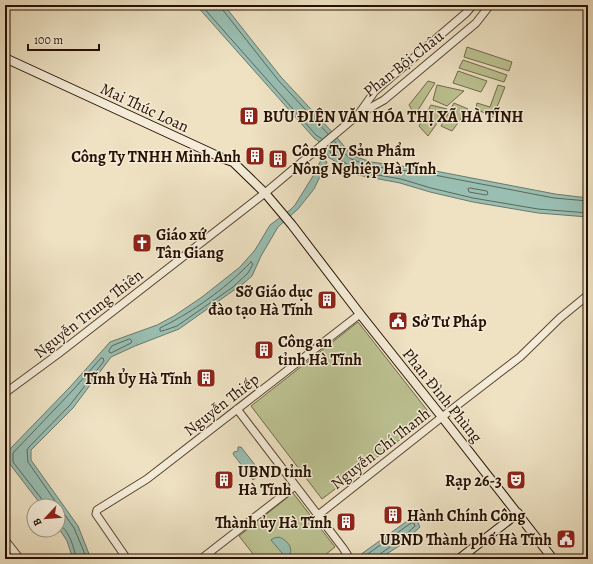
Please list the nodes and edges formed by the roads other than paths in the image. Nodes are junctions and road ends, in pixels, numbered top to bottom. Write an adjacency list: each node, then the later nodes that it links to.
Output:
1 (473, 5): 4 (street, Phan Bội Châu)
2 (490, 5): 4 (street, Phan Bội Châu)
3 (5, 58): 5 (main road, Mai Thúc Loan)
4 (359, 114): 5 (street, Nguyễn Trung Thiên)
5 (265, 193): 7 (main road, Phan Đình Phùng); 8 (street, Nguyễn Trung Thiên)
6 (588, 295): 10 (street, Nguyễn Chí Thanh)
7 (360, 314): 9 (street, Nguyễn Thiếp); 10 (main road, Phan Đình Phùng)
8 (5, 393)
9 (237, 409): 11 (street); 16 (street, Nguyễn Thiếp)
10 (442, 416): 12 (main road, Phan Đình Phùng); 13 (street, Nguyễn Chí Thanh)
11 (295, 486): 13 (street); 17 (street)
12 (518, 513): 19 (main road); 20 (main road, Phan Đình Phùng)
13 (317, 516): 18 (street)
14 (5, 540): 15 (street)
15 (20, 559)
16 (127, 559)
17 (201, 559)
18 (350, 559)
19 (459, 559)
20 (553, 559)

